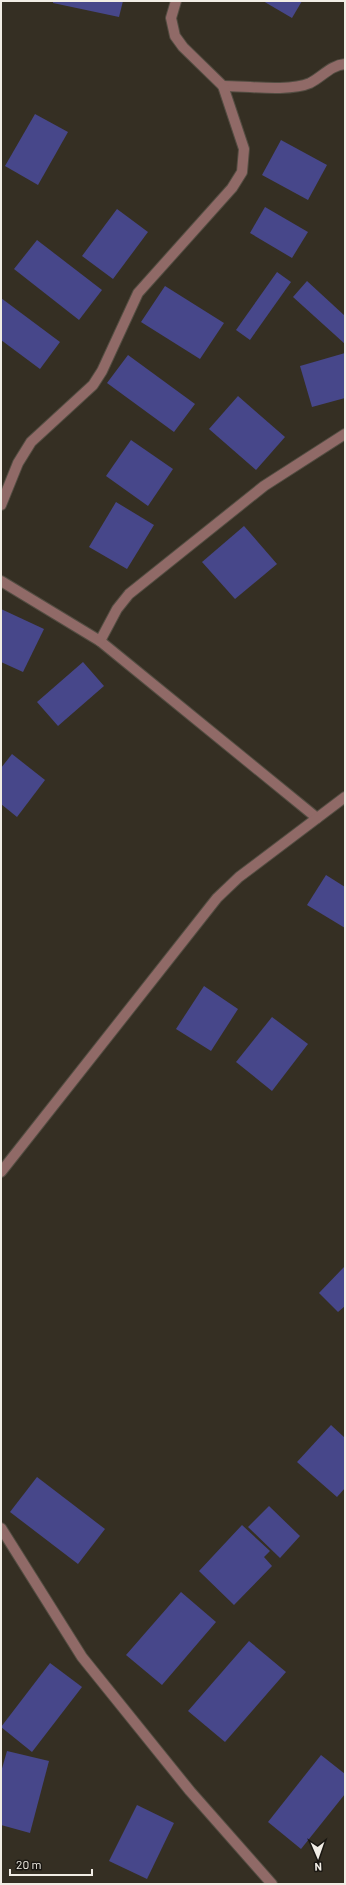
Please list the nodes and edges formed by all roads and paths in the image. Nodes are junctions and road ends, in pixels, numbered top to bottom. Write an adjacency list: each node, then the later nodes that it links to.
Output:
1 (176, 1): 3 (street)
2 (345, 64): 3 (street)
3 (223, 86): 5 (street)
4 (345, 434): 7 (street)
5 (1, 505)
6 (1, 581): 7 (street)
7 (100, 641): 9 (street)
8 (345, 797): 9 (street)
9 (317, 818): 10 (street)
10 (1, 1172)
11 (1, 1528): 12 (street)
12 (272, 1884)

